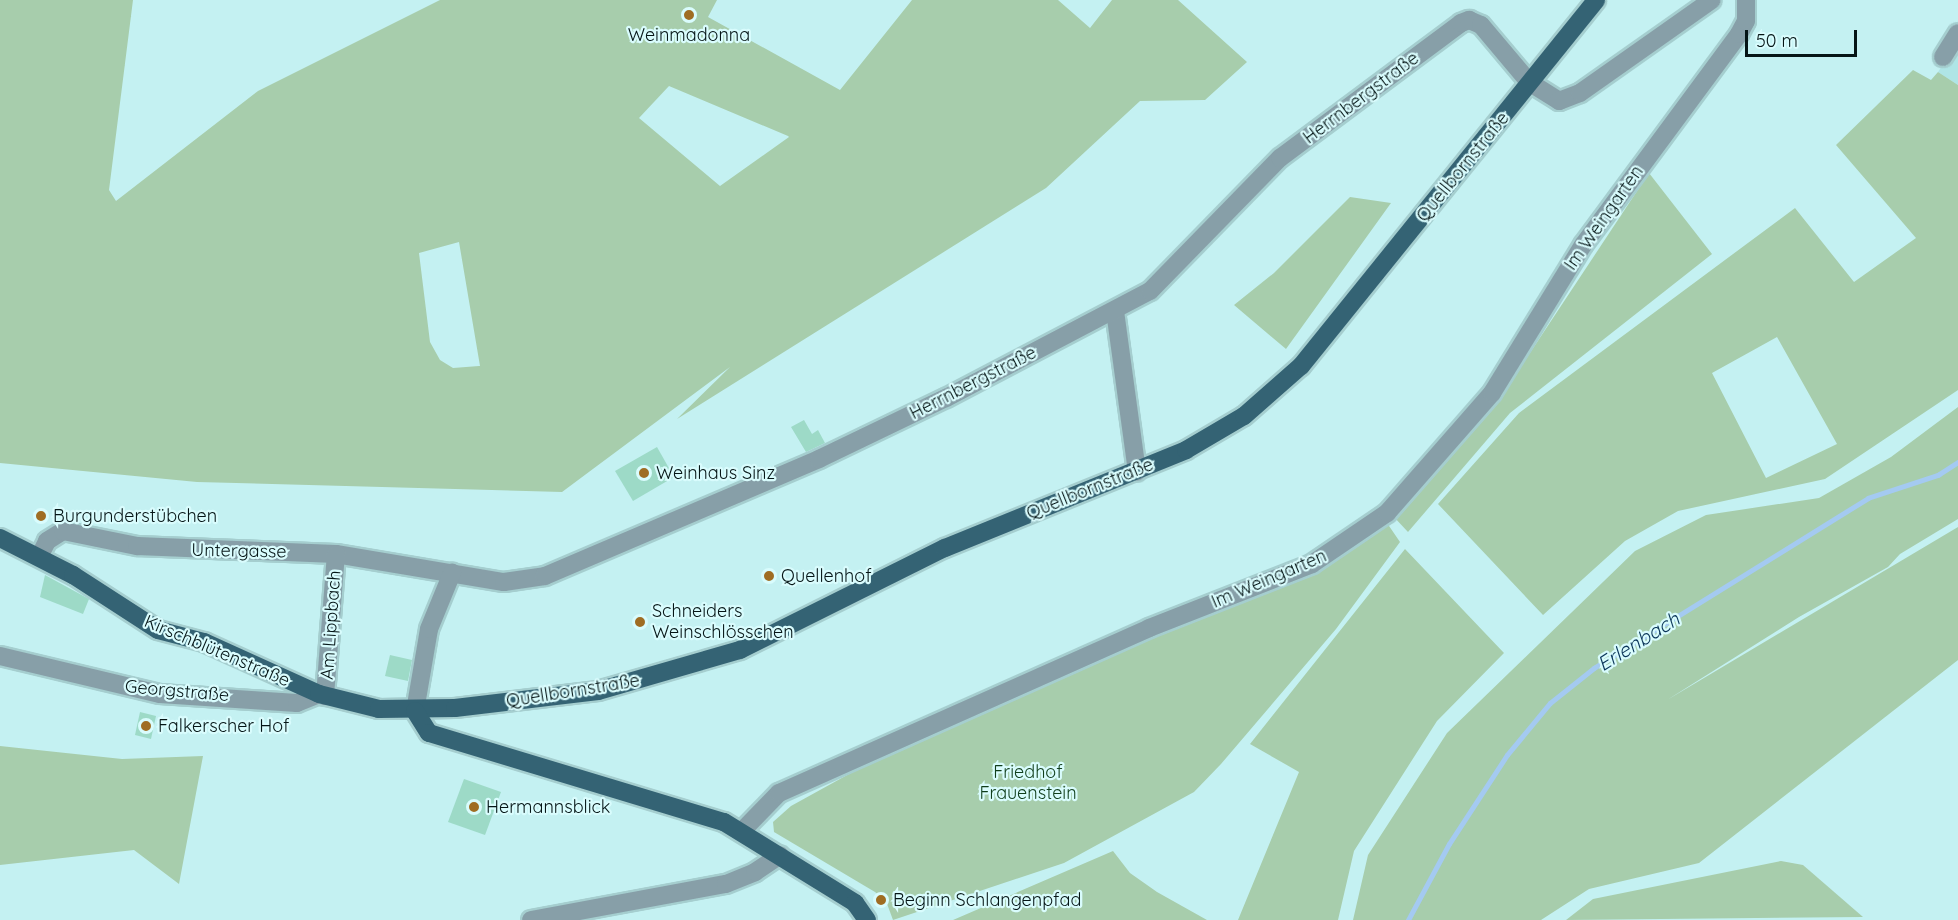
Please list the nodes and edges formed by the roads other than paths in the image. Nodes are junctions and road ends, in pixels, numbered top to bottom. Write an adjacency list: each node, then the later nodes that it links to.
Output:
1 (1596, 0): 6 (main road, Quellbornstraße)
2 (1712, 0): 6 (street)
3 (1746, 0): 16 (street, Im Weingarten)
4 (1957, 38): 5 (street)
5 (1943, 57)
6 (1529, 82): 7 (street, Herrnbergstraße); 8 (main road, Quellbornstraße)
7 (1115, 311): 8 (street); 12 (street, Herrnbergstraße)
8 (1137, 472): 15 (main road, Quellbornstraße)
9 (0, 538): 11 (main road, Kirschblütenstraße)
10 (336, 554): 11 (street, Untergasse); 12 (street, Untergasse); 14 (street, Am Lippbach)
11 (39, 557): 14 (main road, Kirschblütenstraße)
12 (452, 573): 15 (street)
13 (0, 656): 14 (street, Georgstraße)
14 (322, 695): 15 (main road, Kirschblütenstraße)
15 (416, 711): 16 (main road)
16 (742, 831): 17 (main road)
17 (780, 855): 18 (street); 19 (main road)
18 (531, 920)
19 (867, 920)

